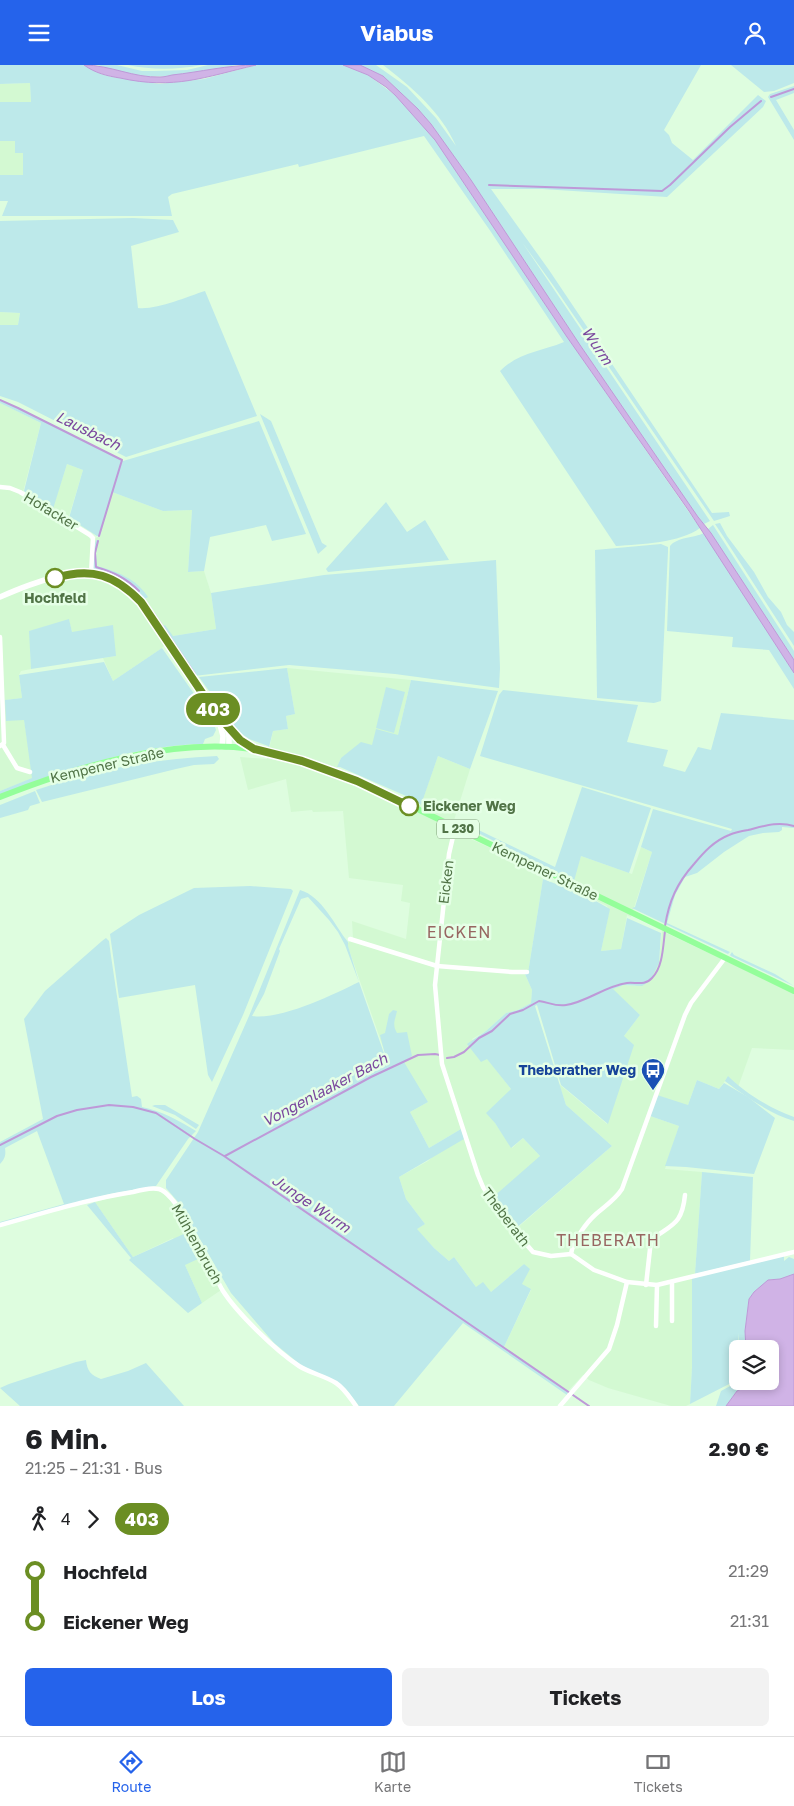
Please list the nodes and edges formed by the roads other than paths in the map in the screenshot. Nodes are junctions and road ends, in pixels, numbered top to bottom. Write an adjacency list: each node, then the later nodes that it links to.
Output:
1 (0, 487): 2 (street, Hofacker)
2 (91, 574): 3 (street); 5 (street)
3 (0, 597)
4 (0, 637): 7 (street)
5 (215, 712): 6 (street); 8 (street)
6 (226, 726): 8 (street); 9 (street)
7 (2, 746): 10 (street)
8 (226, 747): 9 (main road, Kempener Straße / L 230); 11 (main road, Kempener Straße / L 230)
9 (254, 749): 12 (main road, Kempener Straße / L 230)
10 (30, 772)
11 (0, 797)
12 (455, 828): 14 (main road, Kempener Straße / L 230); 15 (street, Eicken)
13 (350, 939): 15 (street)
14 (725, 958): 17 (main road, Kempener Straße / L 230); 22 (street)
15 (437, 966): 16 (street); 18 (street, Eicken)
16 (527, 971)
17 (794, 991)
18 (441, 1056): 22 (street, Theberath)
19 (685, 1195): 25 (street)
20 (0, 1225): 31 (street, Mühlenbruch)
21 (794, 1252): 24 (street)
22 (571, 1254): 23 (street)
23 (627, 1282): 25 (street); 29 (street)
24 (672, 1282): 26 (street); 27 (street)
25 (646, 1285): 26 (street)
26 (656, 1285): 28 (street)
27 (672, 1321)
28 (656, 1326)
29 (567, 1397): 30 (street); 32 (street)
30 (572, 1403)
31 (356, 1406)
32 (560, 1406)

